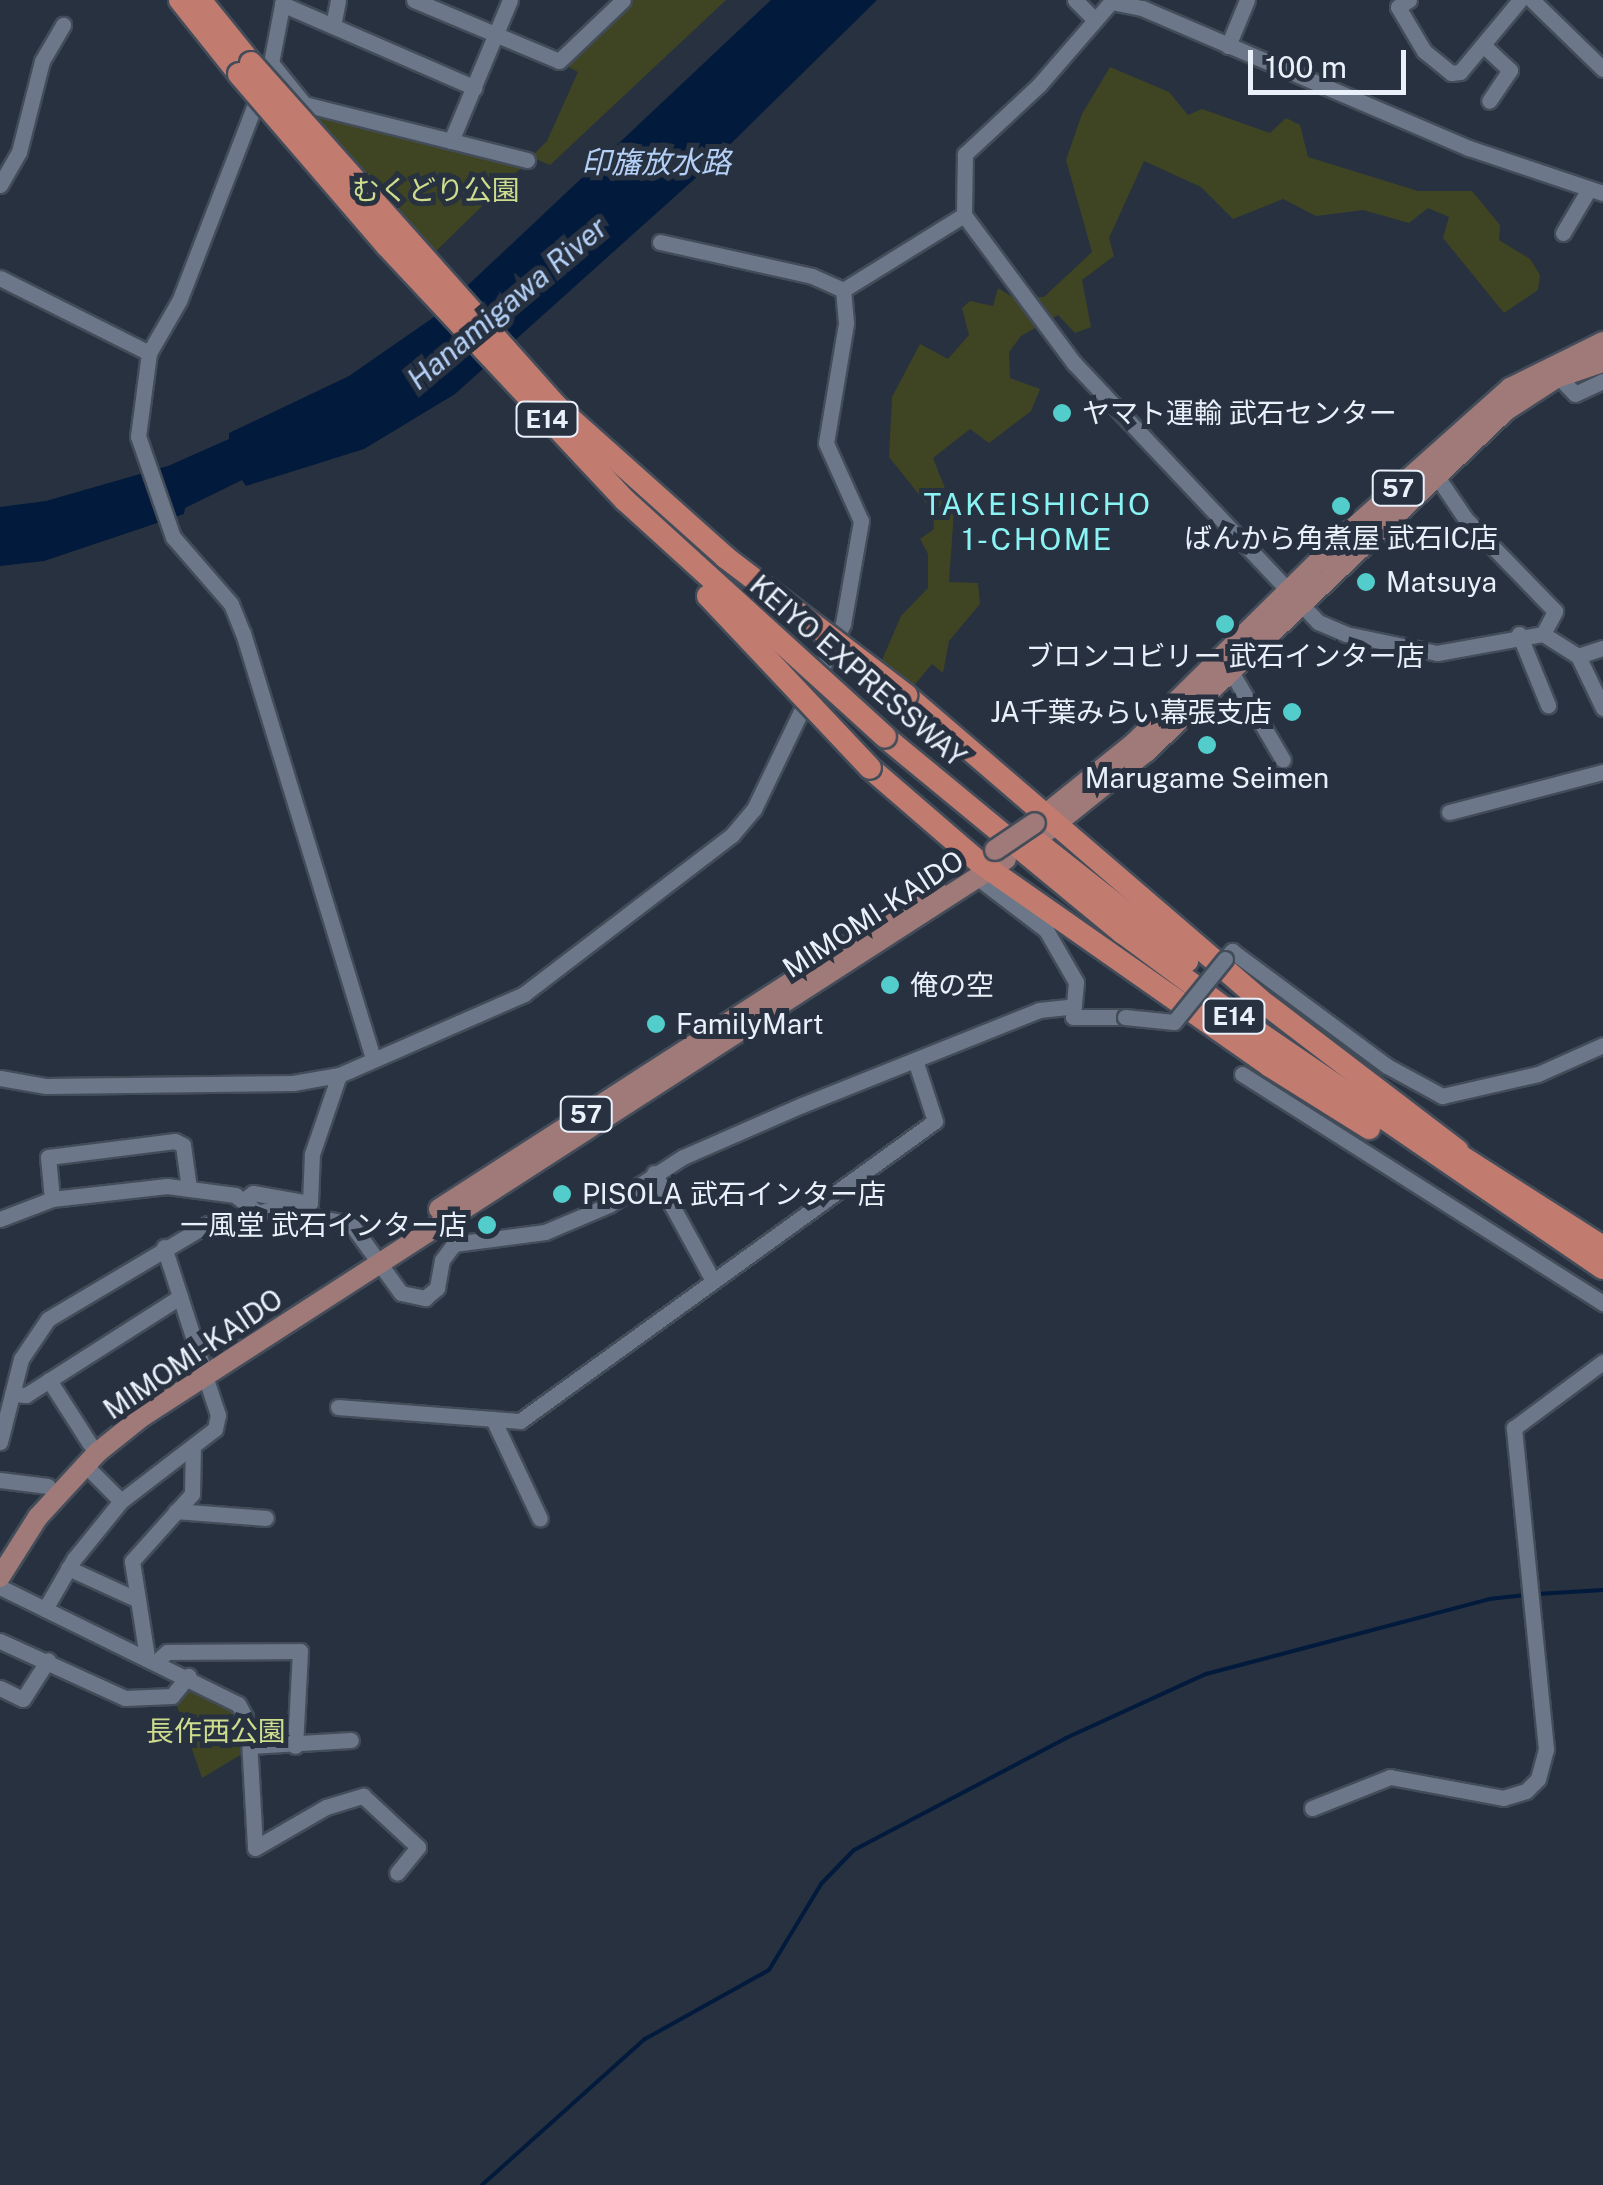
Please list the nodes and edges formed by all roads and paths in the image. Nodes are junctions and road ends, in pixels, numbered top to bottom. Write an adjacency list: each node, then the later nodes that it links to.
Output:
1 (180, 0): 19 (highway, KEIYO EXPRESSWAY / E14)
2 (200, 0): 19 (highway, KEIYO EXPRESSWAY / E14)
3 (338, 0): 15 (street)
4 (414, 0): 16 (street)
5 (510, 0): 16 (street)
6 (623, 0): 16 (street)
7 (1075, 0): 13 (street)
8 (1246, 0): 18 (street)
9 (1520, 0): 17 (street)
10 (1532, 0): 20 (street)
11 (282, 2): 15 (street); 19 (street)
12 (1400, 2): 17 (street)
13 (1094, 18): 18 (street); 27 (street)
14 (63, 25): 25 (street)
15 (333, 26): 21 (street)
16 (496, 36): 21 (street)
17 (1483, 45): 22 (street)
18 (1228, 46): 26 (street)
19 (254, 67): 23 (street); 33 (street); 37 (highway, KEIYO EXPRESSWAY / E14, bridge)
20 (1603, 69)
21 (475, 88): 23 (street)
22 (1495, 98)
23 (451, 141): 24 (street)
24 (527, 160)
25 (0, 184)
26 (1596, 191): 28 (street)
27 (964, 215): 31 (street); 39 (street)
28 (1563, 232)
29 (660, 242): 31 (street)
30 (0, 278): 33 (street)
31 (844, 290): 55 (street)
32 (1603, 342): 35 (main road, MIMOMI-KAIDO / 57)
33 (149, 353): 55 (street)
34 (1603, 362): 35 (main road, MIMOMI-KAIDO / 57)
35 (1552, 371): 36 (street); 38 (main road, MIMOMI-KAIDO / 57); 39 (main road, MIMOMI-KAIDO / 57)
36 (1603, 382)
37 (547, 408): 47 (highway, KEIYO EXPRESSWAY / E14, bridge); 51 (highway, bridge); 52 (highway, bridge)
38 (1436, 475): 39 (main road, MIMOMI-KAIDO / 57); 41 (street)
39 (1294, 596): 40 (street); 44 (main road, MIMOMI-KAIDO / 57); 51 (main road, MIMOMI-KAIDO / 57)
40 (1519, 634): 41 (street); 45 (street)
41 (1543, 634): 43 (street)
42 (1603, 648): 43 (street)
43 (1578, 656): 46 (street)
44 (1230, 670): 48 (street); 51 (main road, MIMOMI-KAIDO / 57)
45 (1548, 705)
46 (1603, 708)
47 (890, 730): 61 (highway, KEIYO EXPRESSWAY / E14); 65 (highway, KEIYO EXPRESSWAY / E14)
48 (1283, 760)
49 (1603, 772): 50 (street)
50 (1449, 812)
51 (1047, 823): 52 (main road, MIMOMI-KAIDO / 57); 61 (highway)
52 (990, 864): 53 (street); 65 (highway); 69 (main road, MIMOMI-KAIDO / 57)
53 (1070, 1006): 54 (street, bridge); 56 (street)
54 (1603, 1045)
55 (372, 1056): 58 (street)
56 (916, 1063): 60 (street); 71 (street)
57 (1242, 1074): 73 (street)
58 (339, 1075): 59 (street); 64 (street)
59 (0, 1078)
60 (654, 1173): 69 (street); 71 (street)
61 (1495, 1179): 68 (highway, KEIYO EXPRESSWAY / E14)
62 (189, 1188): 63 (street); 63 (street); 64 (street)
63 (52, 1199): 66 (street)
64 (249, 1205): 67 (street); 69 (street)
65 (1505, 1206): 70 (highway, KEIYO EXPRESSWAY / E14)
66 (0, 1220)
67 (164, 1247): 72 (street); 77 (street)
68 (1603, 1247)
69 (379, 1257): 75 (main road, MIMOMI-KAIDO / 57)
70 (1603, 1268)
71 (712, 1279): 79 (street)
72 (180, 1297): 75 (street); 76 (street)
73 (1603, 1303)
74 (1603, 1362): 104 (street)
75 (203, 1370): 81 (main road, MIMOMI-KAIDO / 57); 82 (street); 83 (main road, MIMOMI-KAIDO / 57)
76 (49, 1380): 77 (street); 81 (street)
77 (12, 1394): 80 (street)
78 (338, 1407): 79 (street)
79 (493, 1419): 89 (street)
80 (0, 1442)
81 (90, 1444): 85 (main road, MIMOMI-KAIDO / 57)
82 (193, 1448): 86 (street); 87 (street)
83 (86, 1466): 86 (street); 92 (main road, MIMOMI-KAIDO / 57)
84 (0, 1480): 85 (street)
85 (48, 1486): 90 (main road, MIMOMI-KAIDO / 57)
86 (121, 1501): 91 (street)
87 (176, 1511): 88 (street); 94 (street)
88 (266, 1518)
89 (540, 1519)
90 (0, 1552)
91 (68, 1568): 94 (street); 95 (street)
92 (0, 1577)
93 (0, 1588): 95 (street)
94 (138, 1600): 97 (street)
95 (45, 1609): 97 (street)
96 (0, 1641): 98 (street)
97 (152, 1659): 99 (street); 103 (street)
98 (48, 1660): 99 (street); 100 (street)
99 (188, 1676): 102 (street)
100 (0, 1688)
101 (352, 1740): 103 (street)
102 (250, 1746): 103 (street); 105 (street)
103 (296, 1746)
104 (1312, 1808)
105 (397, 1872)

